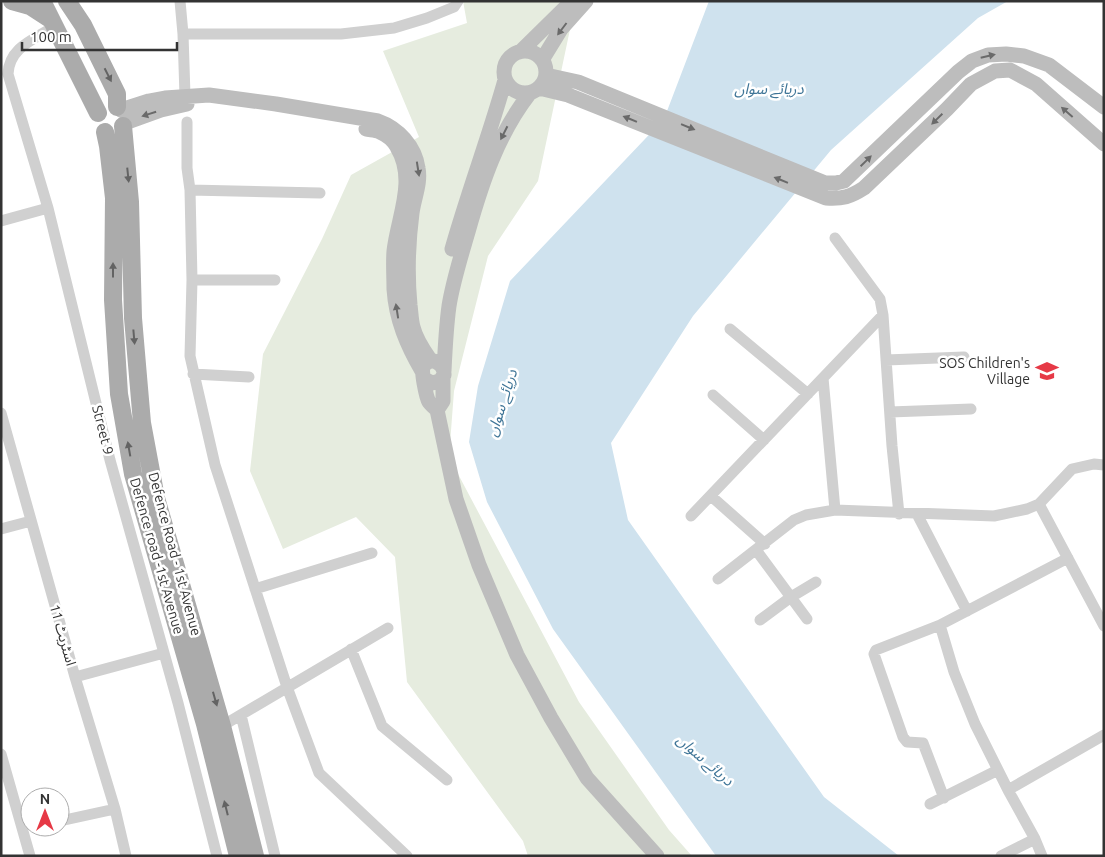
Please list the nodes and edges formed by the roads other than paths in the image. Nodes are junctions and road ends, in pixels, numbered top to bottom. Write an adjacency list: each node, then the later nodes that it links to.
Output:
1 (12, 1): 8 (main road)
2 (42, 1): 8 (main road, Defence road -1st Avenue)
3 (67, 1): 16 (main road, Defence Road - 1st Avenue, one-way to 16)
4 (180, 1): 9 (street)
5 (458, 1): 9 (street)
6 (572, 1): 10 (main road)
7 (586, 1): 11 (main road, one-way to 11)
8 (54, 23): 15 (main road, Defence road -1st Avenue); 23 (street, Street 9)
9 (183, 34): 13 (street)
10 (520, 52): 11 (main road); 12 (main road)
11 (539, 79): 12 (main road); 21 (main road, one-way to 11); 21 (main road, one-way to 21); 32 (main road, one-way to 32)
12 (505, 80): 32 (main road)
13 (186, 96): 16 (main road); 32 (main road, one-way to 32)
14 (1104, 107): 21 (main road, one-way to 14)
15 (98, 113): 16 (main road); 18 (main road, Defence road -1st Avenue)
16 (122, 116): 18 (main road); 32 (main road, one-way to 16); 66 (main road, Defence Road - 1st Avenue, one-way to 66)
17 (187, 122): 20 (street)
18 (105, 132): 66 (main road, Defence road -1st Avenue, one-way to 18)
19 (1104, 144): 21 (main road, one-way to 21)
20 (190, 190): 22 (street); 26 (street)
21 (826, 190)
22 (320, 194)
23 (48, 208): 24 (street); 65 (street, Street 9)
24 (1, 220)
25 (835, 238): 28 (street)
26 (192, 280): 27 (street); 33 (street)
27 (275, 280)
28 (883, 315): 31 (street); 35 (street)
29 (730, 329): 36 (street)
30 (964, 357): 31 (street)
31 (886, 360): 39 (street)
32 (433, 370): 90 (main road)
33 (193, 374): 34 (street); 56 (street)
34 (249, 377)
35 (823, 378): 36 (street); 45 (street)
36 (808, 394): 41 (street)
37 (713, 395): 41 (street)
38 (971, 409): 39 (street)
39 (890, 412): 46 (street)
40 (1, 413): 49 (street, اسٹریٹ 11)
41 (764, 440): 43 (street)
42 (1104, 465): 44 (street)
43 (711, 496): 48 (street); 51 (street)
44 (1039, 504): 47 (street); 53 (street)
45 (835, 510): 46 (street); 51 (street)
46 (899, 514): 47 (street)
47 (917, 514): 58 (street)
48 (691, 516)
49 (32, 521): 50 (street); 67 (street, اسٹریٹ 11)
50 (1, 529)
51 (760, 547): 54 (street); 57 (street)
52 (372, 553): 56 (street)
53 (1068, 558): 58 (street); 62 (street)
54 (718, 579)
55 (816, 582): 57 (street)
56 (255, 589): 68 (street)
57 (791, 597): 59 (street); 60 (street)
58 (967, 611): 61 (street)
59 (807, 619)
60 (760, 620)
61 (940, 625): 73 (street); 76 (street)
62 (1104, 626)
63 (388, 628): 64 (street)
64 (351, 649): 68 (street); 74 (street)
65 (164, 653): 67 (street); 85 (street, Street 9)
66 (197, 667): 70 (main road, Defence Road - 1st Avenue, one-way to 70); 86 (main road, Defence road -1st Avenue, one-way to 66)
67 (75, 677): 78 (street, اسٹریٹ 11)
68 (287, 687): 69 (street); 89 (street)
69 (241, 715): 70 (street); 88 (street)
70 (222, 726): 87 (main road, Defence Road - 1st Avenue)
71 (1104, 735): 75 (street)
72 (1, 754): 79 (street)
73 (998, 770): 75 (street); 76 (street)
74 (447, 780)
75 (1008, 790): 82 (street)
76 (944, 798): 77 (street)
77 (930, 804)
78 (114, 809): 80 (street); 84 (street, اسٹریٹ 11)
79 (20, 810)
80 (70, 819)
81 (27, 837): 83 (street)
82 (1035, 838): 91 (street); 92 (street)
83 (30, 856)
84 (126, 856)
85 (217, 856)
86 (238, 856)
87 (255, 856)
88 (275, 856)
89 (407, 856)
90 (657, 856)
91 (1001, 856)
92 (1042, 856)

